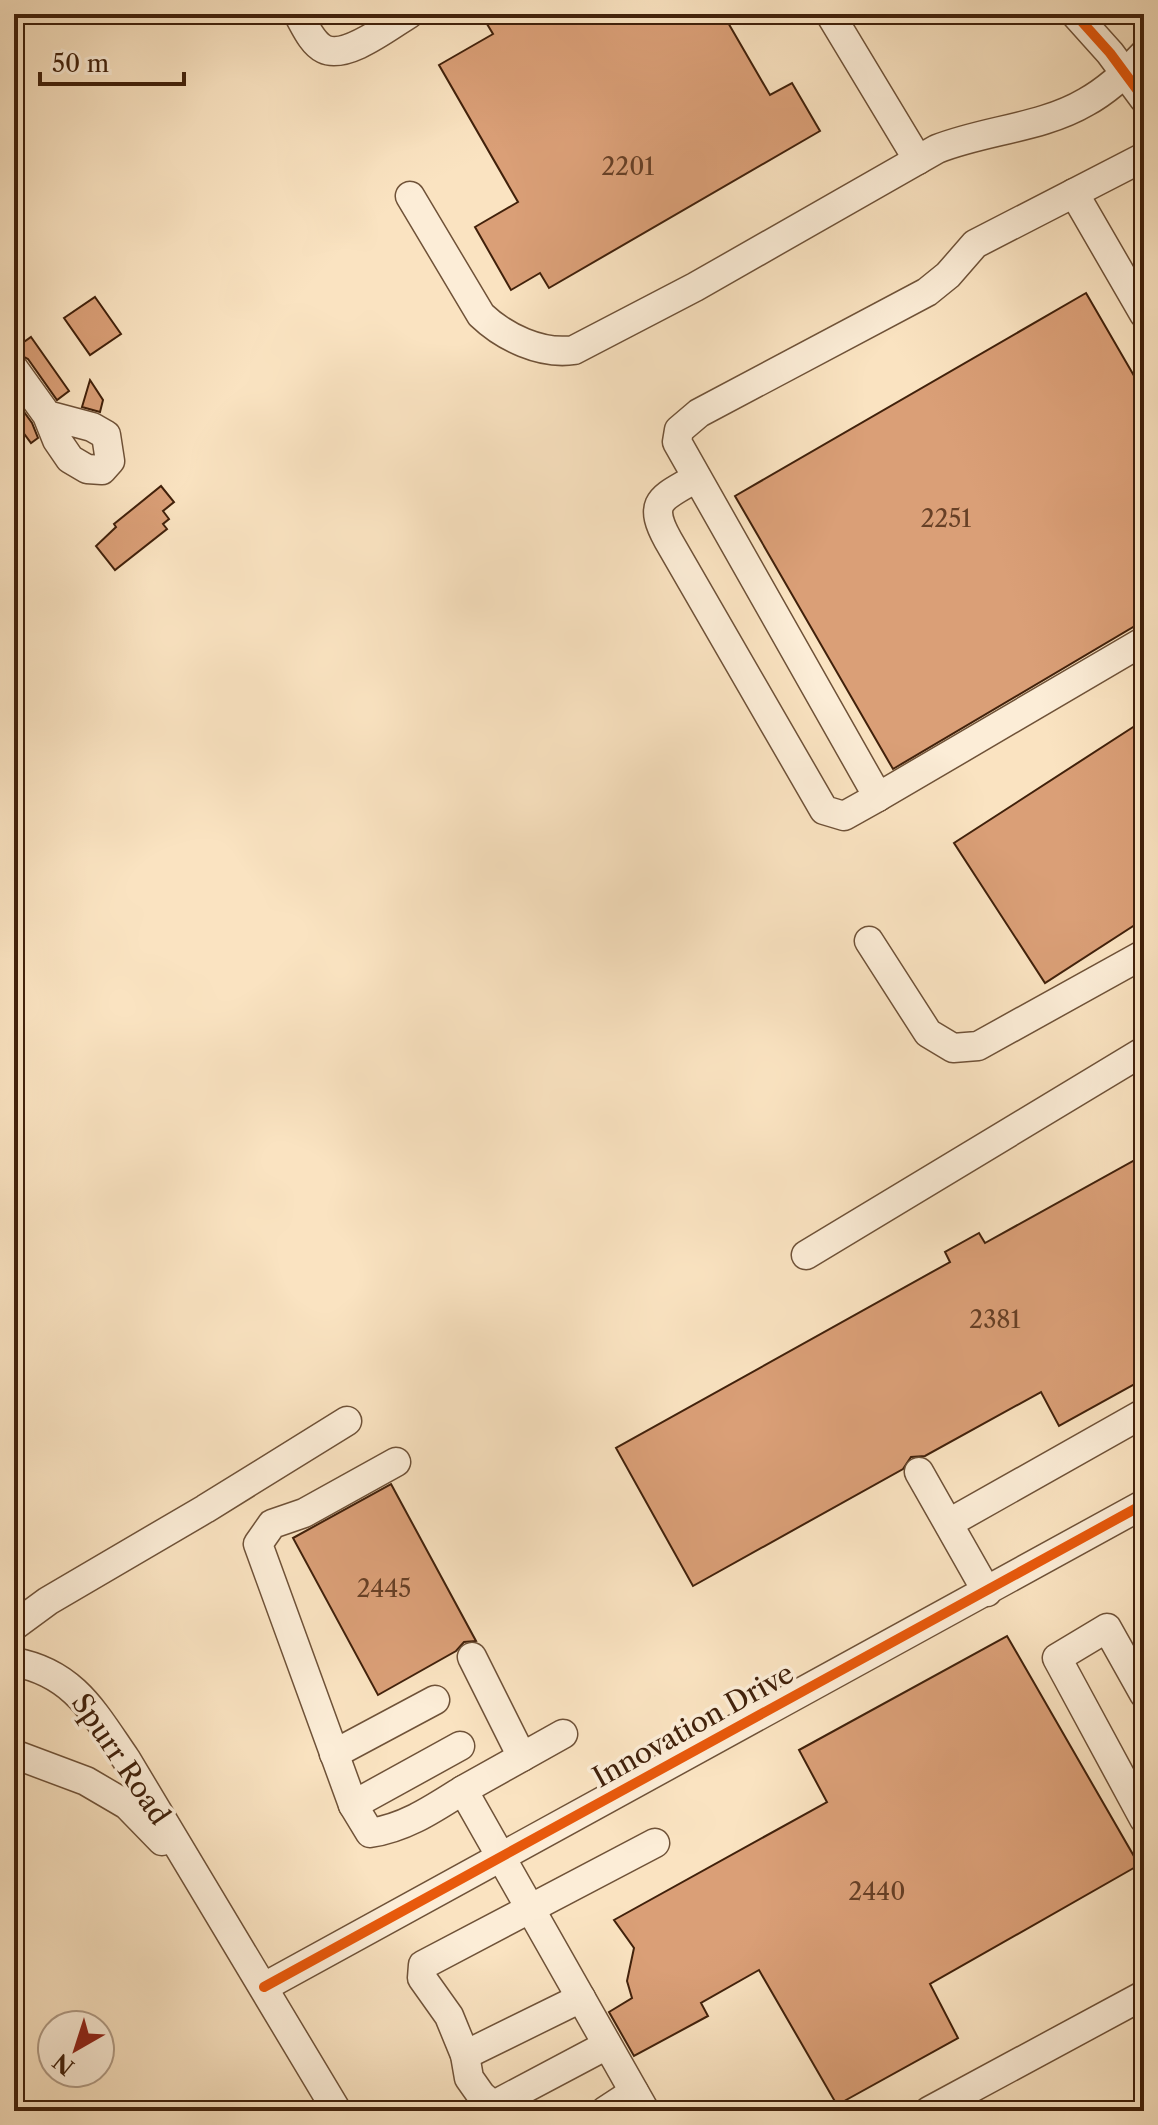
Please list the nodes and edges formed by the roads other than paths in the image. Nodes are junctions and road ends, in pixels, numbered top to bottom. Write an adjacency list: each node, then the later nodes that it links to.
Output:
1 (298, 14): 2 (street)
2 (409, 14)
3 (830, 14): 8 (street)
4 (1075, 14): 5 (street)
5 (1135, 64): 6 (street); 8 (street)
6 (1144, 99)
7 (1144, 157): 9 (street)
8 (918, 160): 10 (street)
9 (1074, 193): 11 (street); 14 (street)
10 (410, 196)
11 (1144, 314)
12 (14, 369): 13 (street)
13 (47, 415)
14 (696, 478): 16 (street); 16 (street)
15 (1144, 641): 16 (street)
16 (878, 797)
17 (869, 941): 18 (street)
18 (1144, 954)
19 (1144, 1051): 20 (street)
20 (806, 1255)
21 (1144, 1413): 26 (street)
22 (347, 1421): 28 (street)
23 (396, 1462): 36 (street)
24 (919, 1472): 26 (street)
25 (1144, 1504): 27 (street, Innovation Drive)
26 (949, 1523): 27 (street)
27 (987, 1592): 42 (street, Innovation Drive)
28 (14, 1626)
29 (472, 1657): 37 (street)
30 (14, 1662): 43 (street, Spurr Road)
31 (1144, 1694): 40 (street)
32 (435, 1700): 36 (street)
33 (563, 1734): 37 (street)
34 (460, 1746): 39 (street)
35 (14, 1754): 43 (street, Spurr Road)
36 (334, 1754): 39 (street)
37 (522, 1757): 38 (street)
38 (463, 1790): 39 (street); 42 (street)
39 (353, 1805)
40 (1144, 1819)
41 (655, 1843): 44 (street)
42 (501, 1857): 44 (street); 45 (street, Innovation Drive)
43 (203, 1886): 45 (street, Spurr Road)
44 (531, 1910): 47 (street); 49 (street)
45 (264, 1987): 52 (street, Spurr Road)
46 (1144, 1995): 54 (street)
47 (581, 1998): 48 (street); 49 (street)
48 (607, 2045): 50 (street); 51 (street)
49 (465, 2055): 51 (street)
50 (640, 2101): 53 (street)
51 (496, 2108)
52 (337, 2111)
53 (605, 2111)
54 (929, 2111)

